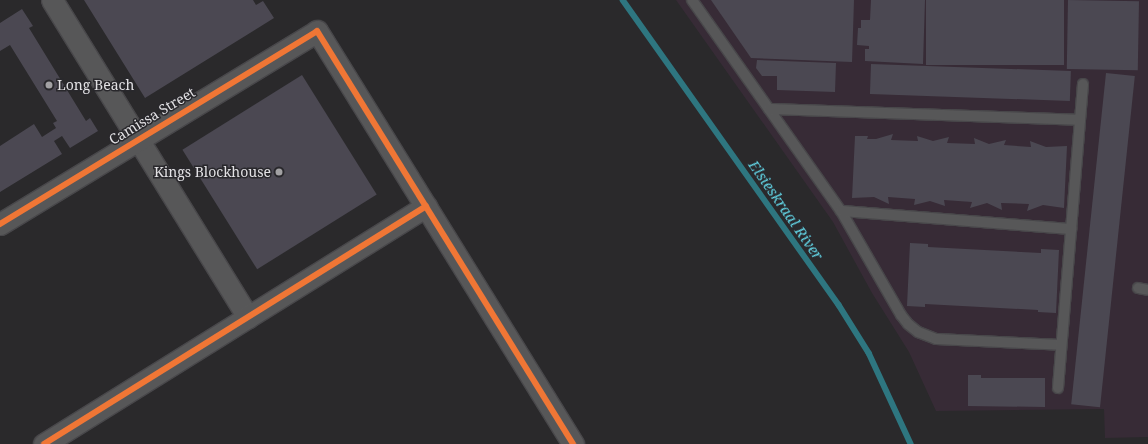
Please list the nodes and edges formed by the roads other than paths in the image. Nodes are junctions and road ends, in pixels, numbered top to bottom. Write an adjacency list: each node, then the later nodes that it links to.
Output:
1 (52, 0): 6 (street)
2 (692, 0): 4 (lane)
3 (1083, 84): 5 (lane)
4 (769, 109): 5 (lane); 8 (lane)
5 (1080, 120): 10 (lane)
6 (138, 138): 7 (street, Camissa Street); 9 (street, Camissa Street); 11 (street)
7 (426, 206): 11 (street); 15 (street)
8 (841, 210): 10 (lane); 12 (lane)
9 (0, 224)
10 (1071, 230): 12 (lane)
11 (248, 317): 14 (street)
12 (1061, 345): 13 (lane)
13 (1058, 388)
14 (44, 444)
15 (573, 444)

